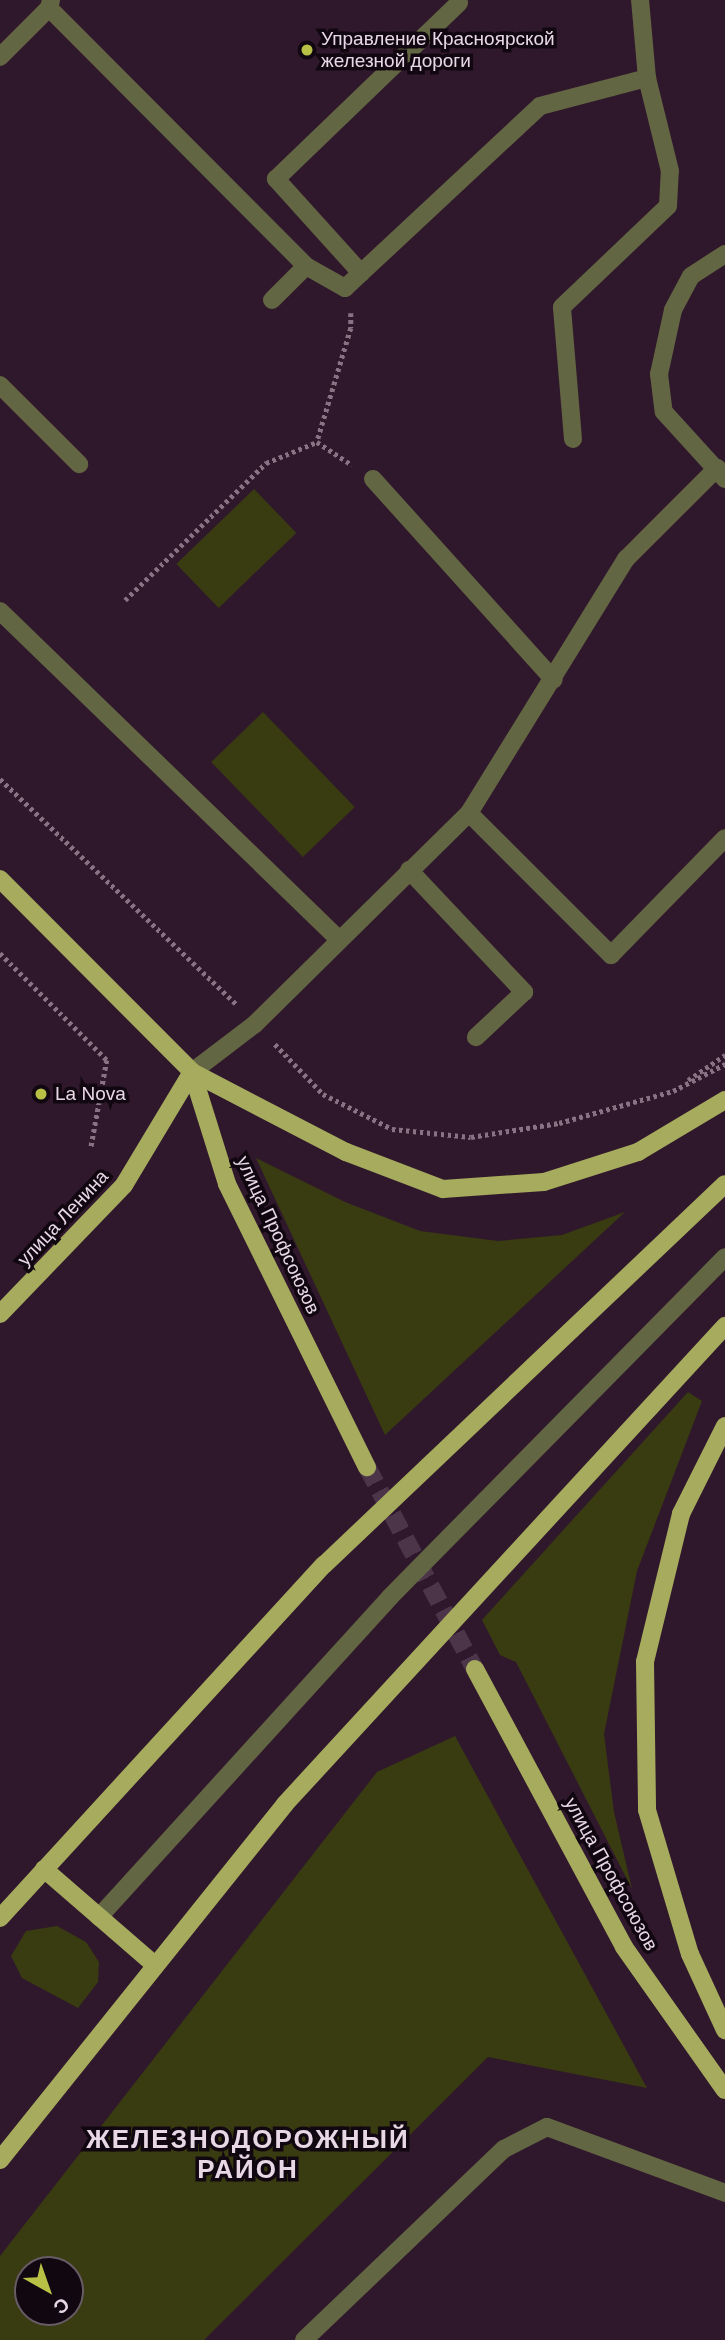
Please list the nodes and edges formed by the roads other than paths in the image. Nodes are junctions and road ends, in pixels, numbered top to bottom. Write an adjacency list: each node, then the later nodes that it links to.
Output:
1 (640, 0): 5 (street)
2 (459, 3): 8 (street)
3 (50, 4): 4 (street); 7 (street)
4 (0, 57)
5 (647, 78): 8 (street); 11 (street)
6 (725, 254): 13 (street)
7 (306, 266): 8 (street); 9 (street)
8 (361, 273)
9 (272, 300)
10 (0, 385): 12 (street)
11 (573, 439)
12 (79, 464)
13 (721, 474): 16 (street)
14 (373, 479): 16 (street)
15 (0, 611): 21 (street)
16 (554, 680): 17 (street)
17 (469, 813): 18 (street); 19 (street)
18 (725, 838)
19 (409, 870): 21 (street); 22 (street)
20 (0, 879): 23 (main road, улица Профсоюзов)
21 (339, 940): 23 (street)
22 (476, 1037)
23 (192, 1072): 24 (main road); 27 (main road, улица Ленина); 30 (main road, улица Профсоюзов)
24 (725, 1100)
25 (725, 1184): 32 (main road)
26 (725, 1257): 33 (street)
27 (0, 1314)
28 (725, 1326): 35 (main road)
29 (725, 1426): 36 (main road)
30 (367, 1467)
31 (475, 1669): 37 (main road, улица Профсоюзов)
32 (44, 1869): 33 (main road); 34 (main road)
33 (99, 1917): 35 (main road)
34 (0, 1918)
35 (155, 1965): 38 (main road)
36 (725, 2031)
37 (725, 2090)
38 (0, 2160)
39 (725, 2193): 40 (street)
40 (304, 2340)

